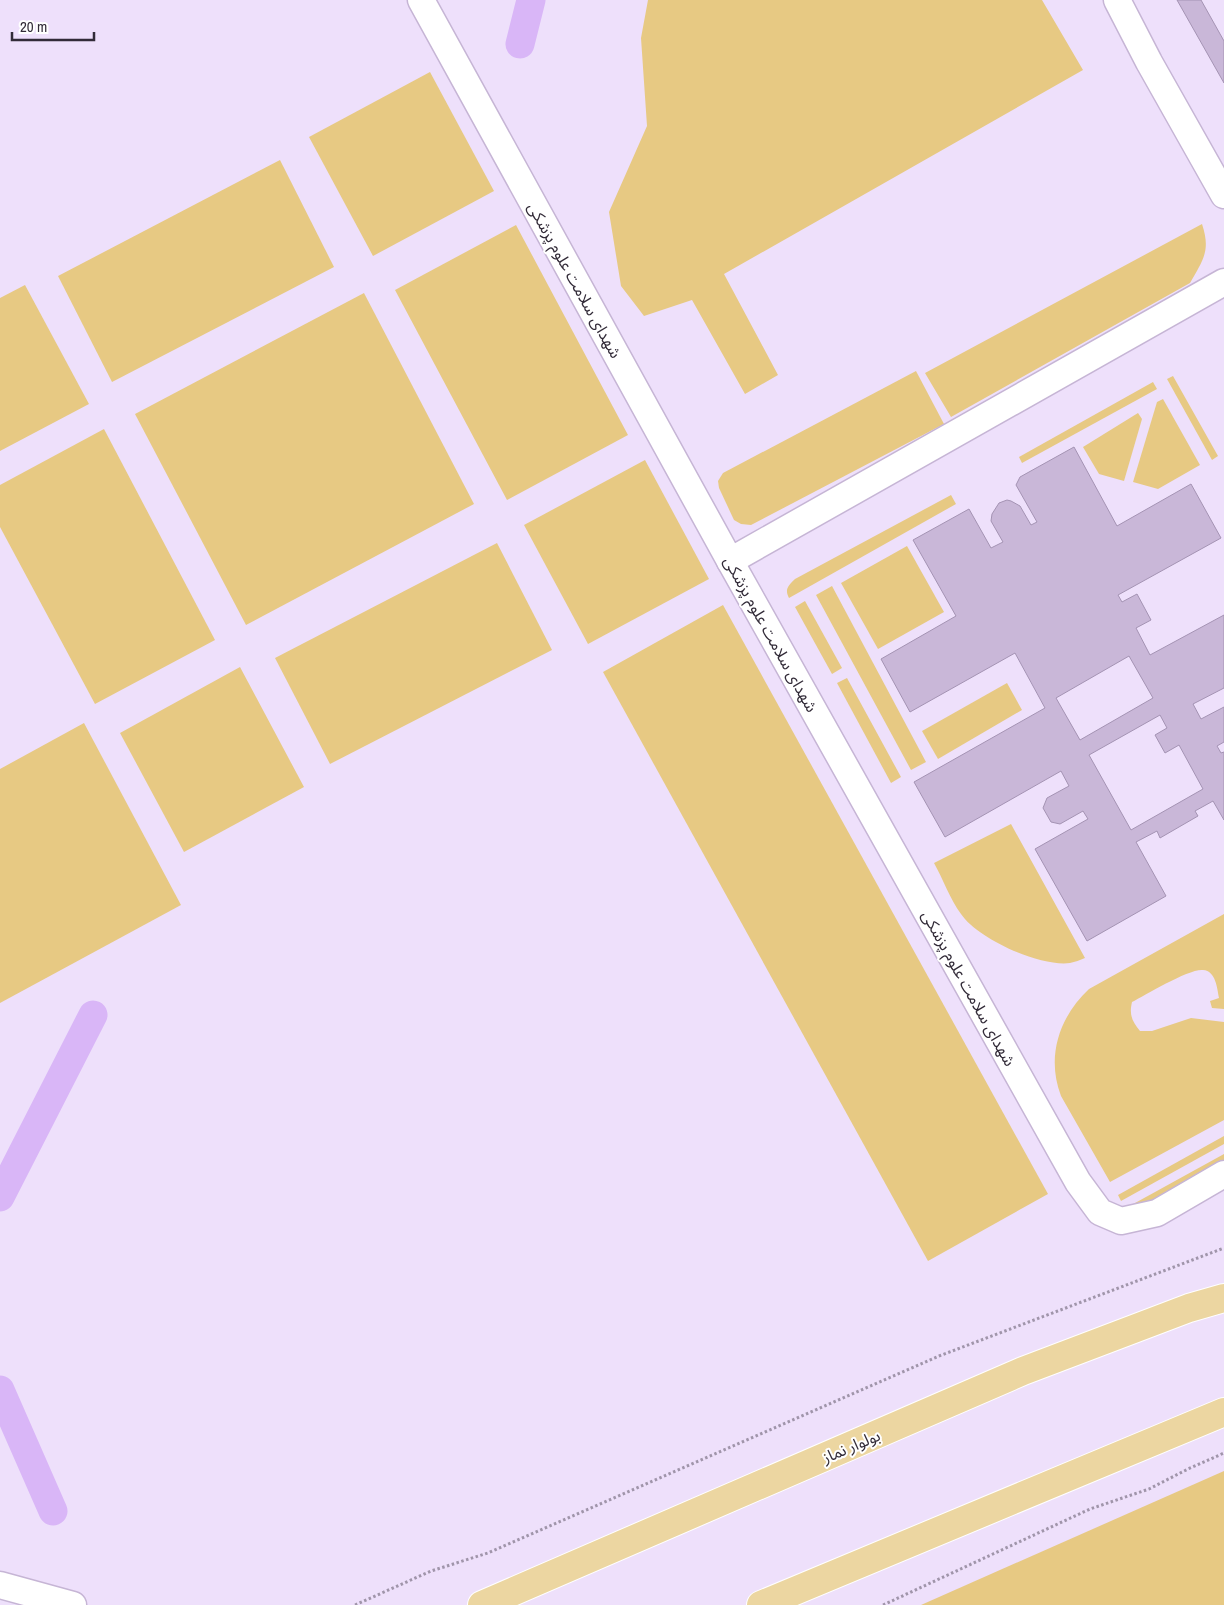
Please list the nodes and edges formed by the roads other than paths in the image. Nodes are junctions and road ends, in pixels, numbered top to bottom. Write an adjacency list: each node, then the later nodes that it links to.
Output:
1 (421, 0): 5 (lane, شهدای سلامت علوم پزشکی)
2 (1117, 0): 3 (lane)
3 (1224, 195)
4 (1224, 282): 5 (lane)
5 (730, 562): 6 (lane, شهدای سلامت علوم پزشکی)
6 (1224, 1174)
7 (1224, 1298): 11 (main road, بولوار نماز)
8 (1224, 1412): 12 (main road)
9 (0, 1585): 10 (lane)
10 (73, 1605)
11 (482, 1605)
12 (761, 1605)

